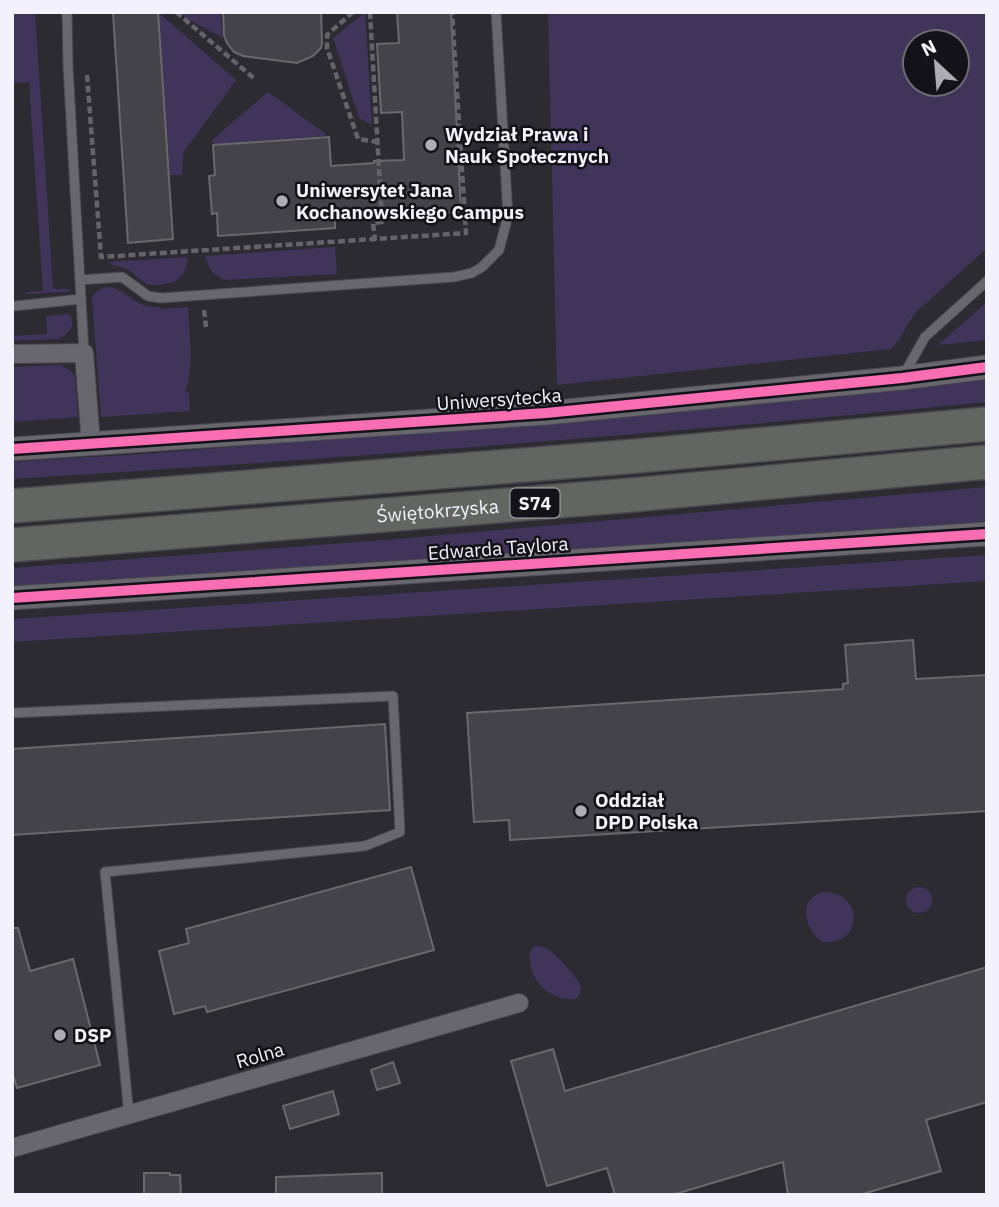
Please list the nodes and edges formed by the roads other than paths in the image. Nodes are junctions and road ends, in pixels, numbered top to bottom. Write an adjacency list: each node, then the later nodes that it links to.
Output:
1 (67, 12): 3 (lane)
2 (496, 12): 3 (lane)
3 (80, 280): 5 (lane)
4 (987, 281): 10 (lane)
5 (81, 299): 6 (lane); 7 (lane)
6 (15, 306)
7 (84, 352): 8 (street); 12 (street)
8 (12, 354)
9 (987, 367): 10 (street, Uniwersytecka)
10 (902, 378): 12 (street, Uniwersytecka)
11 (987, 424): 15 (highway, Świętokrzyska / S74)
12 (91, 444): 13 (street, Uniwersytecka)
13 (12, 449)
14 (987, 462): 17 (highway, Świętokrzyska / S74)
15 (12, 506)
16 (987, 534): 18 (street, Edwarda Taylora)
17 (12, 545)
18 (12, 598)
19 (12, 713): 21 (lane)
20 (519, 1003): 21 (street, Rolna)
21 (129, 1115): 22 (street, Rolna)
22 (12, 1148)

